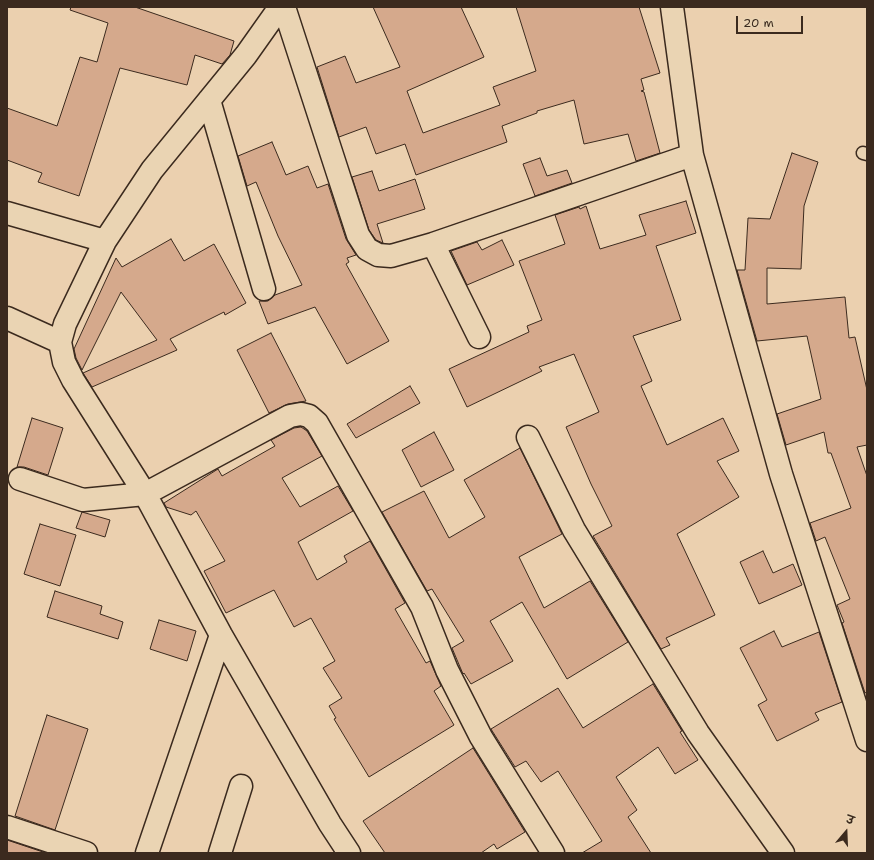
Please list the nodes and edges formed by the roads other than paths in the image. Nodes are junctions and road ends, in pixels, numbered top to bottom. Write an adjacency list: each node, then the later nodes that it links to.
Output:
1 (280, 7): 4 (street)
2 (284, 7): 8 (street)
3 (672, 7): 5 (street)
4 (209, 100): 7 (street); 9 (street)
5 (692, 155): 8 (street); 17 (street)
6 (7, 213): 7 (street)
7 (105, 241): 12 (street)
8 (434, 244): 11 (street)
9 (264, 289)
10 (7, 318): 12 (street)
11 (479, 337)
12 (60, 342): 15 (street)
13 (528, 437): 25 (street)
14 (20, 479): 15 (street)
15 (145, 494): 16 (street); 24 (street)
16 (221, 635): 21 (street); 23 (street)
17 (867, 740)
18 (241, 786): 22 (street)
19 (7, 827): 20 (street)
20 (86, 853)
21 (147, 853)
22 (220, 853)
23 (349, 853)
24 (552, 853)
25 (783, 853)

